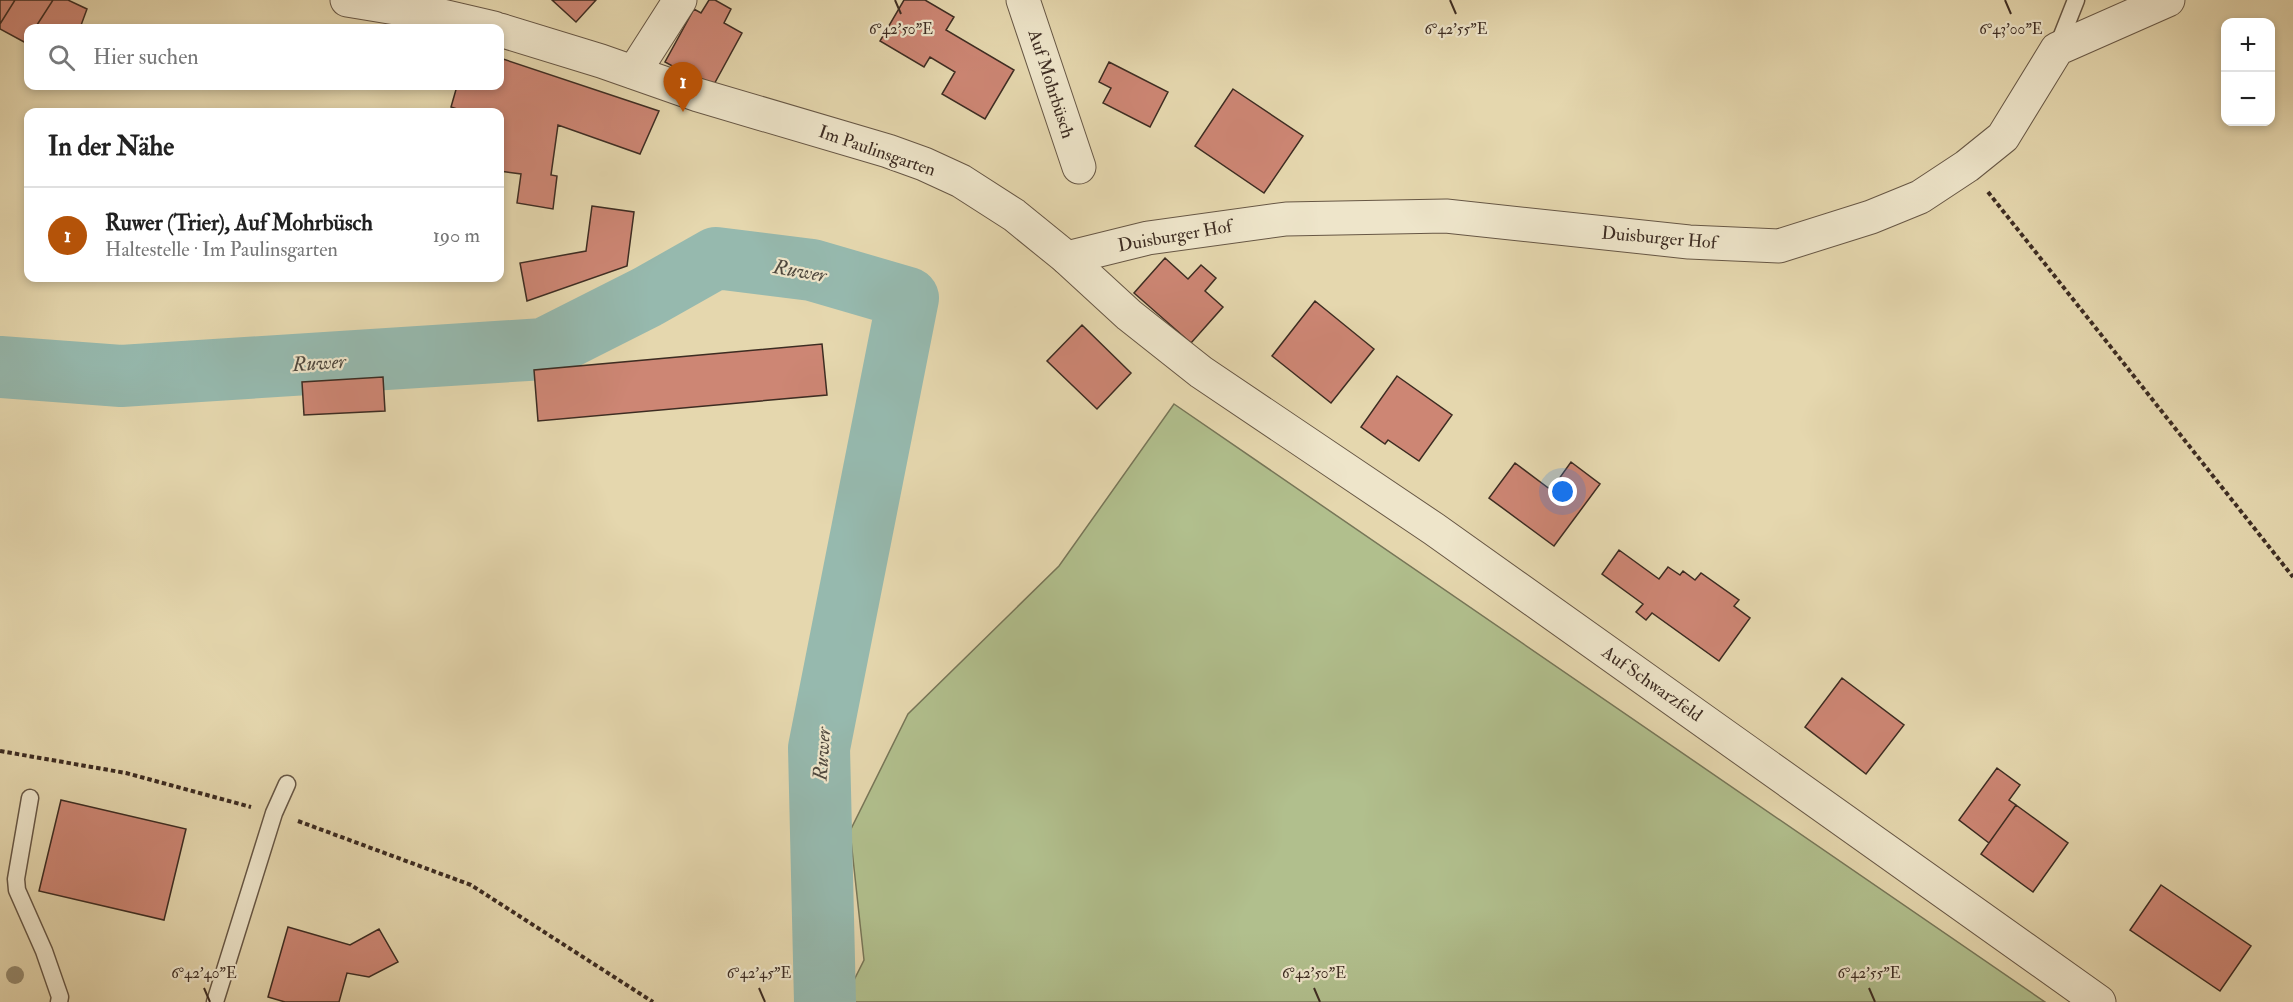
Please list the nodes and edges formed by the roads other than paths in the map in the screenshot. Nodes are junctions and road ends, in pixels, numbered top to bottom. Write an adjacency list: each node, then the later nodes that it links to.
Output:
1 (347, 0): 6 (street)
2 (680, 0): 9 (street)
3 (1023, 0): 10 (street, Auf Mohrbüsch)
4 (2076, 0): 8 (lane)
5 (2168, 0): 8 (street)
6 (475, 24)
7 (504, 31): 9 (street, Im Paulinsgarten)
8 (2057, 49): 11 (street, Duisburger Hof)
9 (634, 72): 11 (street, Im Paulinsgarten)
10 (1079, 167)
11 (1067, 258): 12 (street, Im Paulinsgarten)
12 (1201, 372): 17 (street, Auf Schwarzfeld)
13 (287, 784): 16 (lane)
14 (30, 798): 15 (lane)
15 (59, 999)
16 (215, 1002)
17 (2099, 1002)

